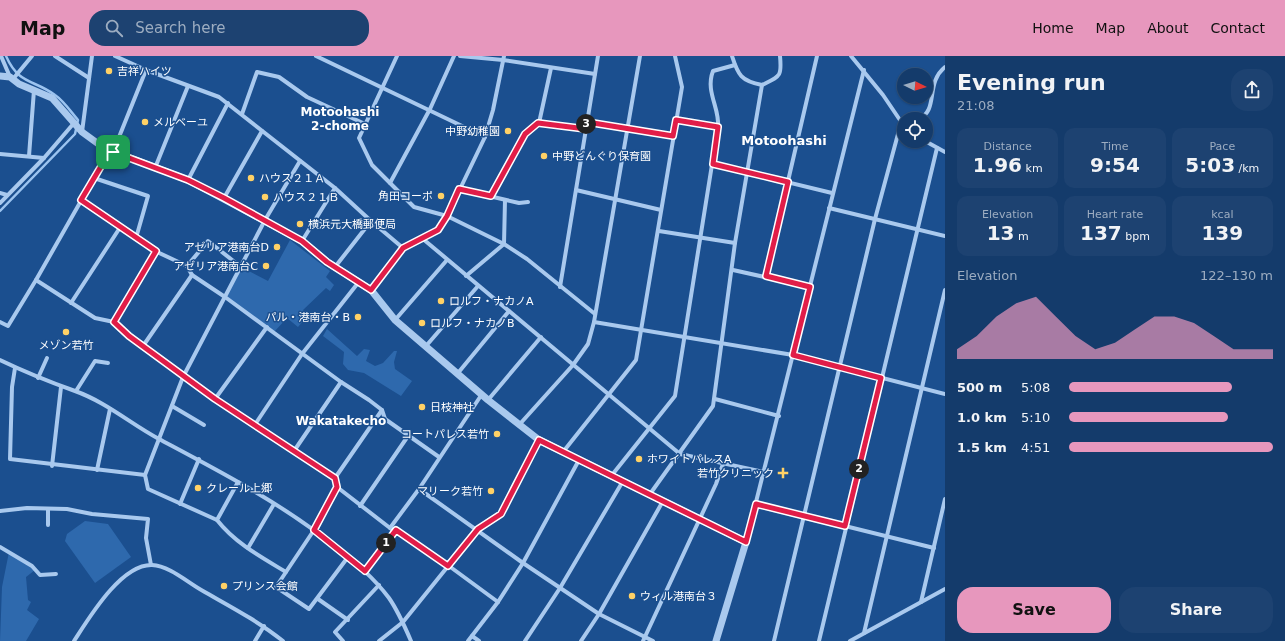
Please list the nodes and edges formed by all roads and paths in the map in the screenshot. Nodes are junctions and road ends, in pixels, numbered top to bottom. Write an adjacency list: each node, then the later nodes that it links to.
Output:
1 (1, 56): 25 (street)
2 (32, 56): 25 (street)
3 (55, 56): 26 (street)
4 (92, 56): 26 (street)
5 (115, 56): 21 (street)
6 (316, 56): 29 (street)
7 (397, 56): 29 (street)
8 (454, 56): 32 (street)
9 (460, 56): 17 (street)
10 (598, 56): 23 (street)
11 (640, 56): 42 (street)
12 (676, 56): 36 (street)
13 (732, 56): 18 (street)
14 (780, 56): 27 (street)
15 (817, 56): 61 (street)
16 (851, 56): 22 (street)
17 (503, 58): 20 (street); 46 (street)
18 (735, 65): 27 (street); 41 (street)
19 (945, 67): 33 (street)
20 (551, 68): 23 (street); 38 (street)
21 (146, 70): 28 (street); 50 (street)
22 (864, 70): 35 (street); 67 (street)
23 (595, 74): 37 (street)
24 (0, 76): 25 (street)
25 (13, 77): 30 (street)
26 (89, 78): 40 (street)
27 (762, 85): 58 (street)
28 (188, 86): 31 (street); 57 (street)
29 (383, 87): 32 (street); 39 (street)
30 (34, 90): 40 (street); 53 (street)
31 (228, 103): 34 (street); 60 (street)
32 (430, 109): 46 (street); 62 (street)
33 (928, 112)
34 (242, 114): 39 (street); 44 (street)
35 (897, 116)
36 (676, 120): 41 (street); 45 (street)
37 (587, 122): 42 (street); 43 (street)
38 (538, 123): 43 (street); 69 (street)
39 (365, 124): 62 (street)
40 (78, 127): 50 (street); 54 (street)
41 (718, 127): 56 (street)
42 (628, 128): 45 (street); 73 (street)
43 (586, 129): 65 (street)
44 (262, 131): 55 (street); 70 (street)
45 (673, 136): 77 (street)
46 (485, 137): 64 (street)
47 (897, 144): 79 (street)
48 (933, 146): 49 (street)
49 (937, 148): 51 (street); 83 (street)
50 (113, 152): 57 (street); 59 (street)
51 (945, 152)
52 (0, 154): 53 (street)
53 (29, 156): 54 (street)
54 (44, 158): 68 (street)
55 (300, 161): 63 (street); 80 (street)
56 (713, 164): 58 (street); 87 (street)
57 (155, 168): 60 (street)
58 (747, 172): 61 (street); 90 (street)
59 (94, 178): 71 (street); 86 (street)
60 (188, 180): 70 (street)
61 (788, 182): 67 (street); 101 (street)
62 (390, 183): 78 (street)
63 (335, 188): 81 (street); 89 (street)
64 (459, 189): 69 (street); 78 (street)
65 (576, 190): 73 (street); 105 (street)
66 (0, 193): 68 (street)
67 (832, 193): 76 (street)
68 (7, 195): 75 (street)
69 (491, 196): 72 (street)
70 (224, 198): 80 (street)
71 (81, 200): 82 (street); 102 (street)
72 (505, 200): 74 (street); 91 (street)
73 (615, 200): 77 (street); 112 (street)
74 (528, 202)
75 (0, 203)
76 (830, 208): 79 (street); 106 (street)
77 (661, 210): 84 (street)
78 (447, 216): 88 (street); 91 (street)
79 (875, 219): 83 (street); 131 (street)
80 (265, 220): 89 (street); 96 (street)
81 (371, 221): 92 (street); 97 (street)
82 (121, 226): 86 (street); 110 (street)
83 (916, 229): 85 (street); 135 (street)
84 (659, 231): 87 (street); 118 (street)
85 (945, 236)
86 (136, 238): 93 (street)
87 (701, 238): 90 (street); 120 (street)
88 (423, 239): 92 (street); 94 (street)
89 (302, 241): 97 (street)
90 (735, 243): 98 (street)
91 (504, 244): 100 (street); 105 (street)
92 (403, 248): 107 (street)
93 (156, 251): 95 (street); 115 (street)
94 (447, 260): 100 (street); 113 (street)
95 (187, 266): 96 (street); 99 (street)
96 (241, 267): 109 (street)
97 (335, 267): 103 (street)
98 (732, 270): 101 (street); 121 (street)
99 (192, 275): 109 (street); 122 (street)
100 (466, 276): 104 (street)
101 (766, 276): 106 (street)
102 (36, 280): 110 (street); 114 (street)
103 (358, 283): 107 (street); 124 (street)
104 (478, 286): 111 (street); 123 (street)
105 (560, 287): 112 (street)
106 (810, 287): 125 (street)
107 (371, 290): 113 (street)
108 (945, 290): 138 (street)
109 (225, 297): 117 (street); 133 (street)
110 (71, 302): 115 (street)
111 (509, 312): 119 (street); 132 (street)
112 (595, 314): 116 (street)
113 (395, 320): 123 (street)
114 (0, 322)
115 (114, 322): 122 (street)
116 (594, 322): 118 (street); 129 (street)
117 (267, 327): 124 (street); 143 (street)
118 (642, 330): 120 (street); 142 (street)
119 (541, 337): 129 (street); 145 (street)
120 (684, 337): 121 (street); 153 (street)
121 (720, 343): 125 (street); 144 (street)
122 (143, 346): 133 (street)
123 (426, 346): 132 (street)
124 (302, 354): 136 (street); 152 (street)
125 (793, 355): 131 (street); 149 (street)
126 (47, 358): 134 (street)
127 (0, 360): 130 (street)
128 (108, 363): 139 (street)
129 (573, 365): 142 (street); 150 (street)
130 (15, 368): 134 (street); 164 (street)
131 (840, 368): 135 (street); 183 (street)
132 (458, 373): 140 (street)
133 (183, 377): 143 (street); 146 (street)
134 (38, 378): 137 (street)
135 (881, 378): 138 (street); 187 (street)
136 (341, 382): 148 (street); 157 (street)
137 (61, 387): 139 (street); 164 (street)
138 (921, 388): 141 (street); 192 (street)
139 (76, 391): 147 (street)
140 (482, 394): 145 (street); 160 (street)
141 (945, 394)
142 (608, 395): 153 (street); 158 (street)
143 (215, 399): 152 (street)
144 (715, 399): 149 (street); 159 (street)
145 (488, 400): 150 (street)
146 (172, 406): 151 (street); 155 (street)
147 (110, 409): 155 (street); 165 (street)
148 (382, 410): 154 (street); 169 (street)
149 (779, 416): 166 (street)
150 (519, 424): 156 (street)
151 (204, 425)
152 (254, 426): 157 (street)
153 (649, 430): 159 (street); 168 (street)
154 (408, 436): 160 (street); 180 (street)
155 (158, 438): 161 (street); 167 (street)
156 (539, 440): 158 (street); 189 (street)
157 (294, 451): 169 (street)
158 (563, 452): 162 (street)
159 (680, 454): 163 (street); 174 (street)
160 (439, 457): 173 (street)
161 (199, 460): 171 (street); 177 (street)
162 (579, 460): 168 (street); 198 (street)
163 (722, 464): 166 (street); 185 (street)
164 (52, 466): 165 (street)
165 (97, 470): 167 (street)
166 (764, 472): 179 (street)
167 (145, 475): 177 (street)
168 (612, 475): 170 (street)
169 (335, 478): 172 (street)
170 (624, 481): 174 (street); 205 (street)
171 (238, 482): 178 (street); 184 (street)
172 (337, 487): 180 (street); 190 (street)
173 (419, 489): 188 (street); 189 (street)
174 (650, 494): 176 (street)
175 (945, 500): 196 (street)
176 (663, 501): 185 (street); 210 (street)
177 (180, 504): 184 (street)
178 (274, 504): 190 (street); 195 (street)
179 (756, 504): 183 (street); 193 (street)
180 (360, 506): 188 (street)
181 (48, 509): 182 (street); 186 (street); 199 (street)
182 (0, 511)
183 (804, 515): 187 (street); 229 (street)
184 (217, 520): 195 (street)
185 (700, 520): 193 (street); 216 (street)
186 (48, 525)
187 (845, 526): 192 (street); 230 (street)
188 (390, 528): 191 (street)
189 (478, 529): 198 (street); 200 (street)
190 (314, 530): 197 (street); 202 (street)
191 (396, 530): 200 (street); 201 (street)
192 (886, 537): 196 (street); 214 (street)
193 (746, 542): 228 (street)
194 (0, 547): 203 (street)
195 (248, 548): 202 (street)
196 (934, 548): 209 (street)
197 (348, 557): 201 (street); 207 (street)
198 (523, 563): 205 (street); 208 (street)
199 (151, 565): 213 (street); 217 (street)
200 (448, 566): 208 (street); 212 (street)
201 (365, 571): 204 (street)
202 (286, 572): 207 (street)
203 (56, 574)
204 (379, 585): 211 (street); 212 (street)
205 (560, 588): 210 (street); 225 (street)
206 (945, 589): 209 (street)
207 (318, 599): 211 (street)
208 (498, 602): 215 (street)
209 (921, 602): 214 (street)
210 (599, 614): 216 (street); 226 (street)
211 (348, 620): 220 (street)
212 (403, 622): 221 (street); 222 (street)
213 (264, 626): 218 (street); 219 (street)
214 (864, 633): 231 (street)
215 (472, 636): 223 (street); 224 (street)
216 (644, 640): 227 (street)
217 (74, 641)
218 (255, 641)
219 (283, 641)
220 (342, 641)
221 (379, 641)
222 (412, 641)
223 (468, 641)
224 (479, 641)
225 (525, 641)
226 (581, 641)
227 (653, 641)
228 (716, 641)
229 (774, 641)
230 (819, 641)
231 (850, 641)

